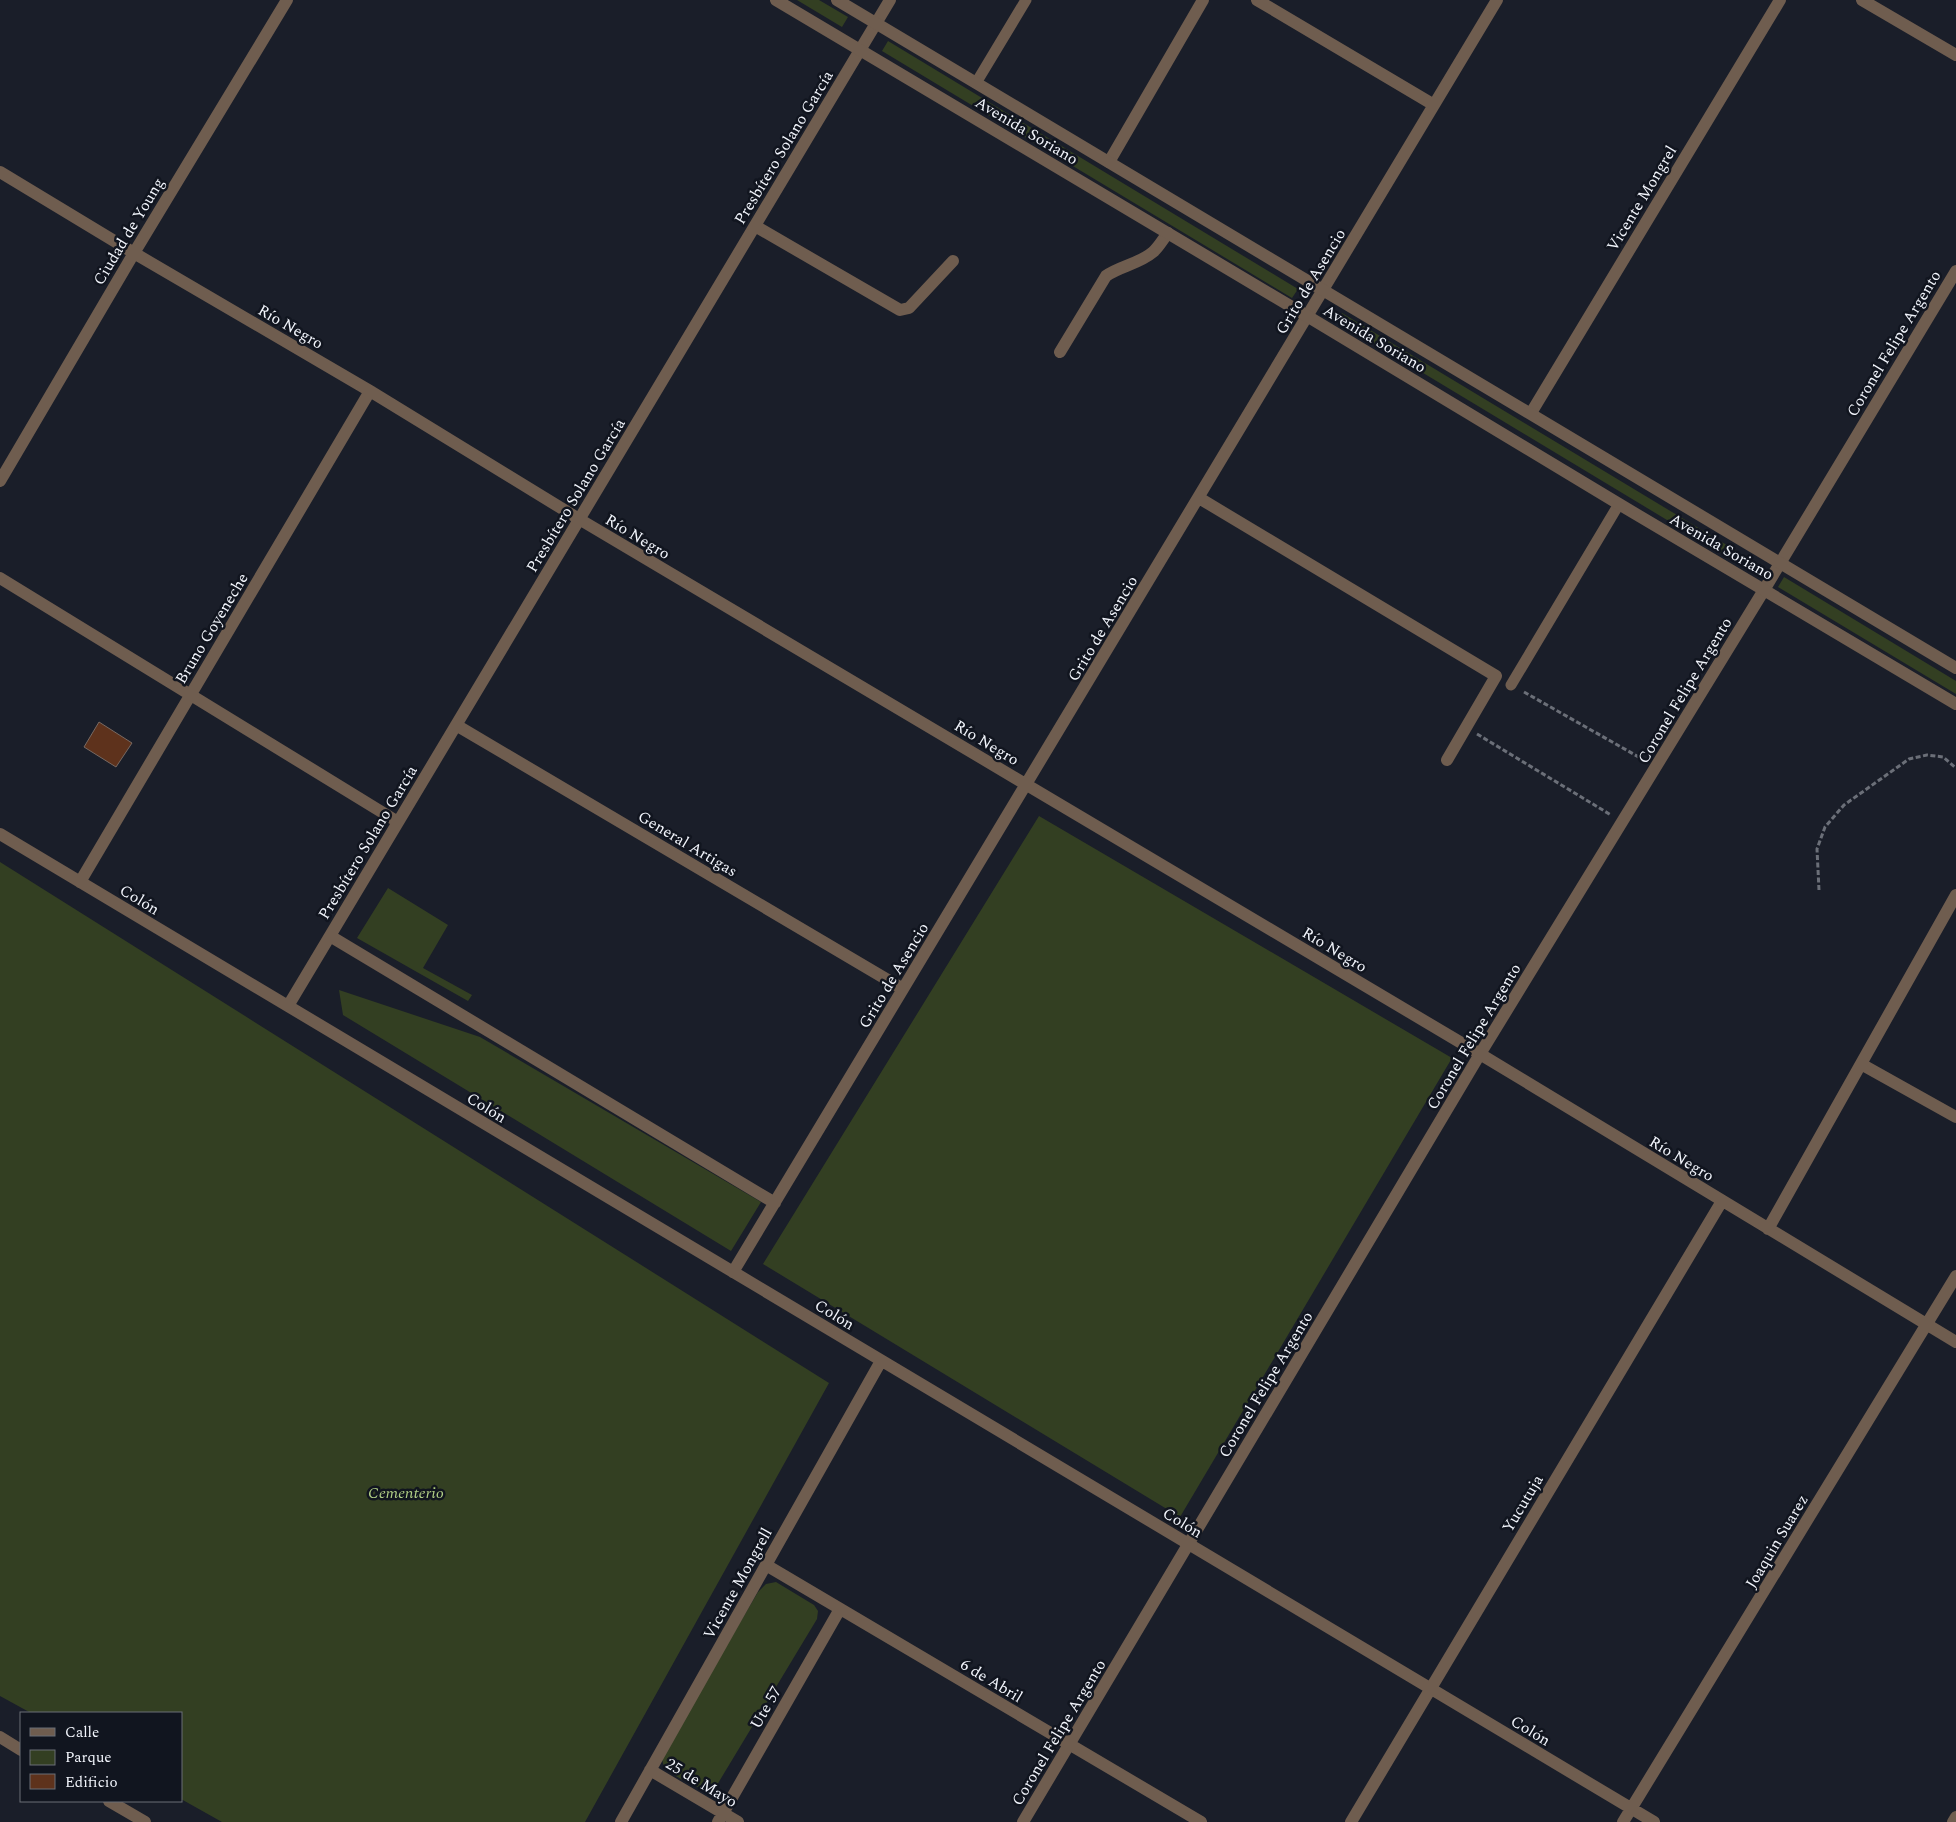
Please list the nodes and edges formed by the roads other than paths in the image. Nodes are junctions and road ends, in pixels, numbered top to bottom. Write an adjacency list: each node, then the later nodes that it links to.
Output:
1 (288, 0): 20 (street, Ciudad de Young)
2 (776, 0): 12 (street, Avenida Soriano)
3 (837, 0): 11 (street, Avenida Soriano)
4 (890, 0): 11 (street, Presbítero Solano García)
5 (1026, 0): 14 (lane)
6 (1203, 0): 16 (street)
7 (1257, 0): 15 (street)
8 (1497, 0): 15 (street, Grito de Asencio)
9 (1780, 0): 27 (street, Vicente Mongrel)
10 (1862, 0): 13 (street)
11 (876, 23): 12 (street, Presbítero Solano García); 14 (street, Avenida Soriano)
12 (860, 50): 18 (street, Presbítero Solano García); 19 (street, Avenida Soriano)
13 (1956, 56)
14 (976, 83): 16 (street, Avenida Soriano)
15 (1434, 105): 23 (street, Grito de Asencio)
16 (1108, 162): 23 (street, Avenida Soriano)
17 (0, 172): 20 (street, Río Negro)
18 (755, 226): 21 (street); 31 (street, Presbítero Solano García)
19 (1168, 233): 24 (street, Avenida Soriano); 25 (street)
20 (134, 253): 26 (street, Río Negro); 28 (street, Ciudad de Young)
21 (953, 261)
22 (1956, 271): 32 (street, Coronel Felipe Argento)
23 (1324, 289): 24 (street, Grito de Asencio); 27 (street, Avenida Soriano)
24 (1307, 316): 29 (street, Grito de Asencio); 30 (street, Avenida Soriano)
25 (1060, 352)
26 (370, 391): 31 (street, Río Negro); 37 (street, Bruno Goyeneche)
27 (1530, 413): 32 (street, Avenida Soriano)
28 (0, 481)
29 (1199, 498): 40 (street); 41 (street, Grito de Asencio)
30 (1619, 504): 34 (street, Avenida Soriano); 36 (lane)
31 (579, 519): 39 (street, Presbítero Solano García); 41 (street, Río Negro)
32 (1779, 562): 34 (street, Coronel Felipe Argento); 35 (street, Avenida Soriano)
33 (0, 578): 37 (street)
34 (1764, 590): 38 (street, Avenida Soriano); 49 (street, Coronel Felipe Argento)
35 (1956, 668)
36 (1511, 685)
37 (190, 696): 42 (street); 44 (street, Bruno Goyeneche)
38 (1956, 704)
39 (456, 725): 42 (street, Presbítero Solano García); 47 (street, General Artigas)
40 (1447, 760)
41 (1026, 785): 47 (street, Grito de Asencio); 49 (street, Río Negro)
42 (398, 822): 46 (street, Presbítero Solano García)
43 (0, 834): 44 (street, Colón)
44 (80, 882): 48 (street, Colón)
45 (1956, 895): 50 (street)
46 (330, 936): 48 (street, Presbítero Solano García); 53 (street)
47 (903, 989): 53 (street, Grito de Asencio)
48 (288, 1006): 55 (street, Colón)
49 (1480, 1054): 52 (street, Río Negro); 60 (street, Coronel Felipe Argento)
50 (1861, 1064): 51 (street); 54 (street)
51 (1956, 1117)
52 (1722, 1201): 54 (street, Río Negro); 63 (street, Yucutuja)
53 (775, 1203): 55 (street, Grito de Asencio)
54 (1768, 1228): 57 (street, Río Negro)
55 (733, 1272): 59 (street, Colón)
56 (1956, 1276): 57 (street, Joaquin Suarez)
57 (1927, 1325): 58 (street, Río Negro); 69 (street, Joaquin Suarez)
58 (1956, 1342)
59 (881, 1361): 60 (street, Colón); 61 (street, Vicente Mongrell)
60 (1189, 1545): 63 (street, Colón); 65 (street, Coronel Felipe Argento)
61 (766, 1565): 62 (street, 6 de Abril); 67 (street, Vicente Mongrell)
62 (840, 1609): 65 (street, 6 de Abril); 70 (street, Ute 57)
63 (1430, 1689): 69 (street, Colón); 77 (street, Yucutuja)
64 (0, 1737): 66 (street)
65 (1069, 1744): 75 (street, Coronel Felipe Argento); 76 (street, 6 de Abril)
66 (20, 1749)
67 (650, 1770): 70 (street, 25 de Mayo); 73 (street, Vicente Mongrell)
68 (110, 1802): 72 (street)
69 (1632, 1809): 78 (street, Joaquin Suarez); 79 (street, Colón)
70 (720, 1817): 74 (street, 25 de Mayo)
71 (1956, 1817): 80 (street)
72 (145, 1822)
73 (621, 1822)
74 (738, 1822)
75 (1023, 1822)
76 (1201, 1822)
77 (1351, 1822)
78 (1624, 1822)
79 (1654, 1822)
80 (1953, 1822)

